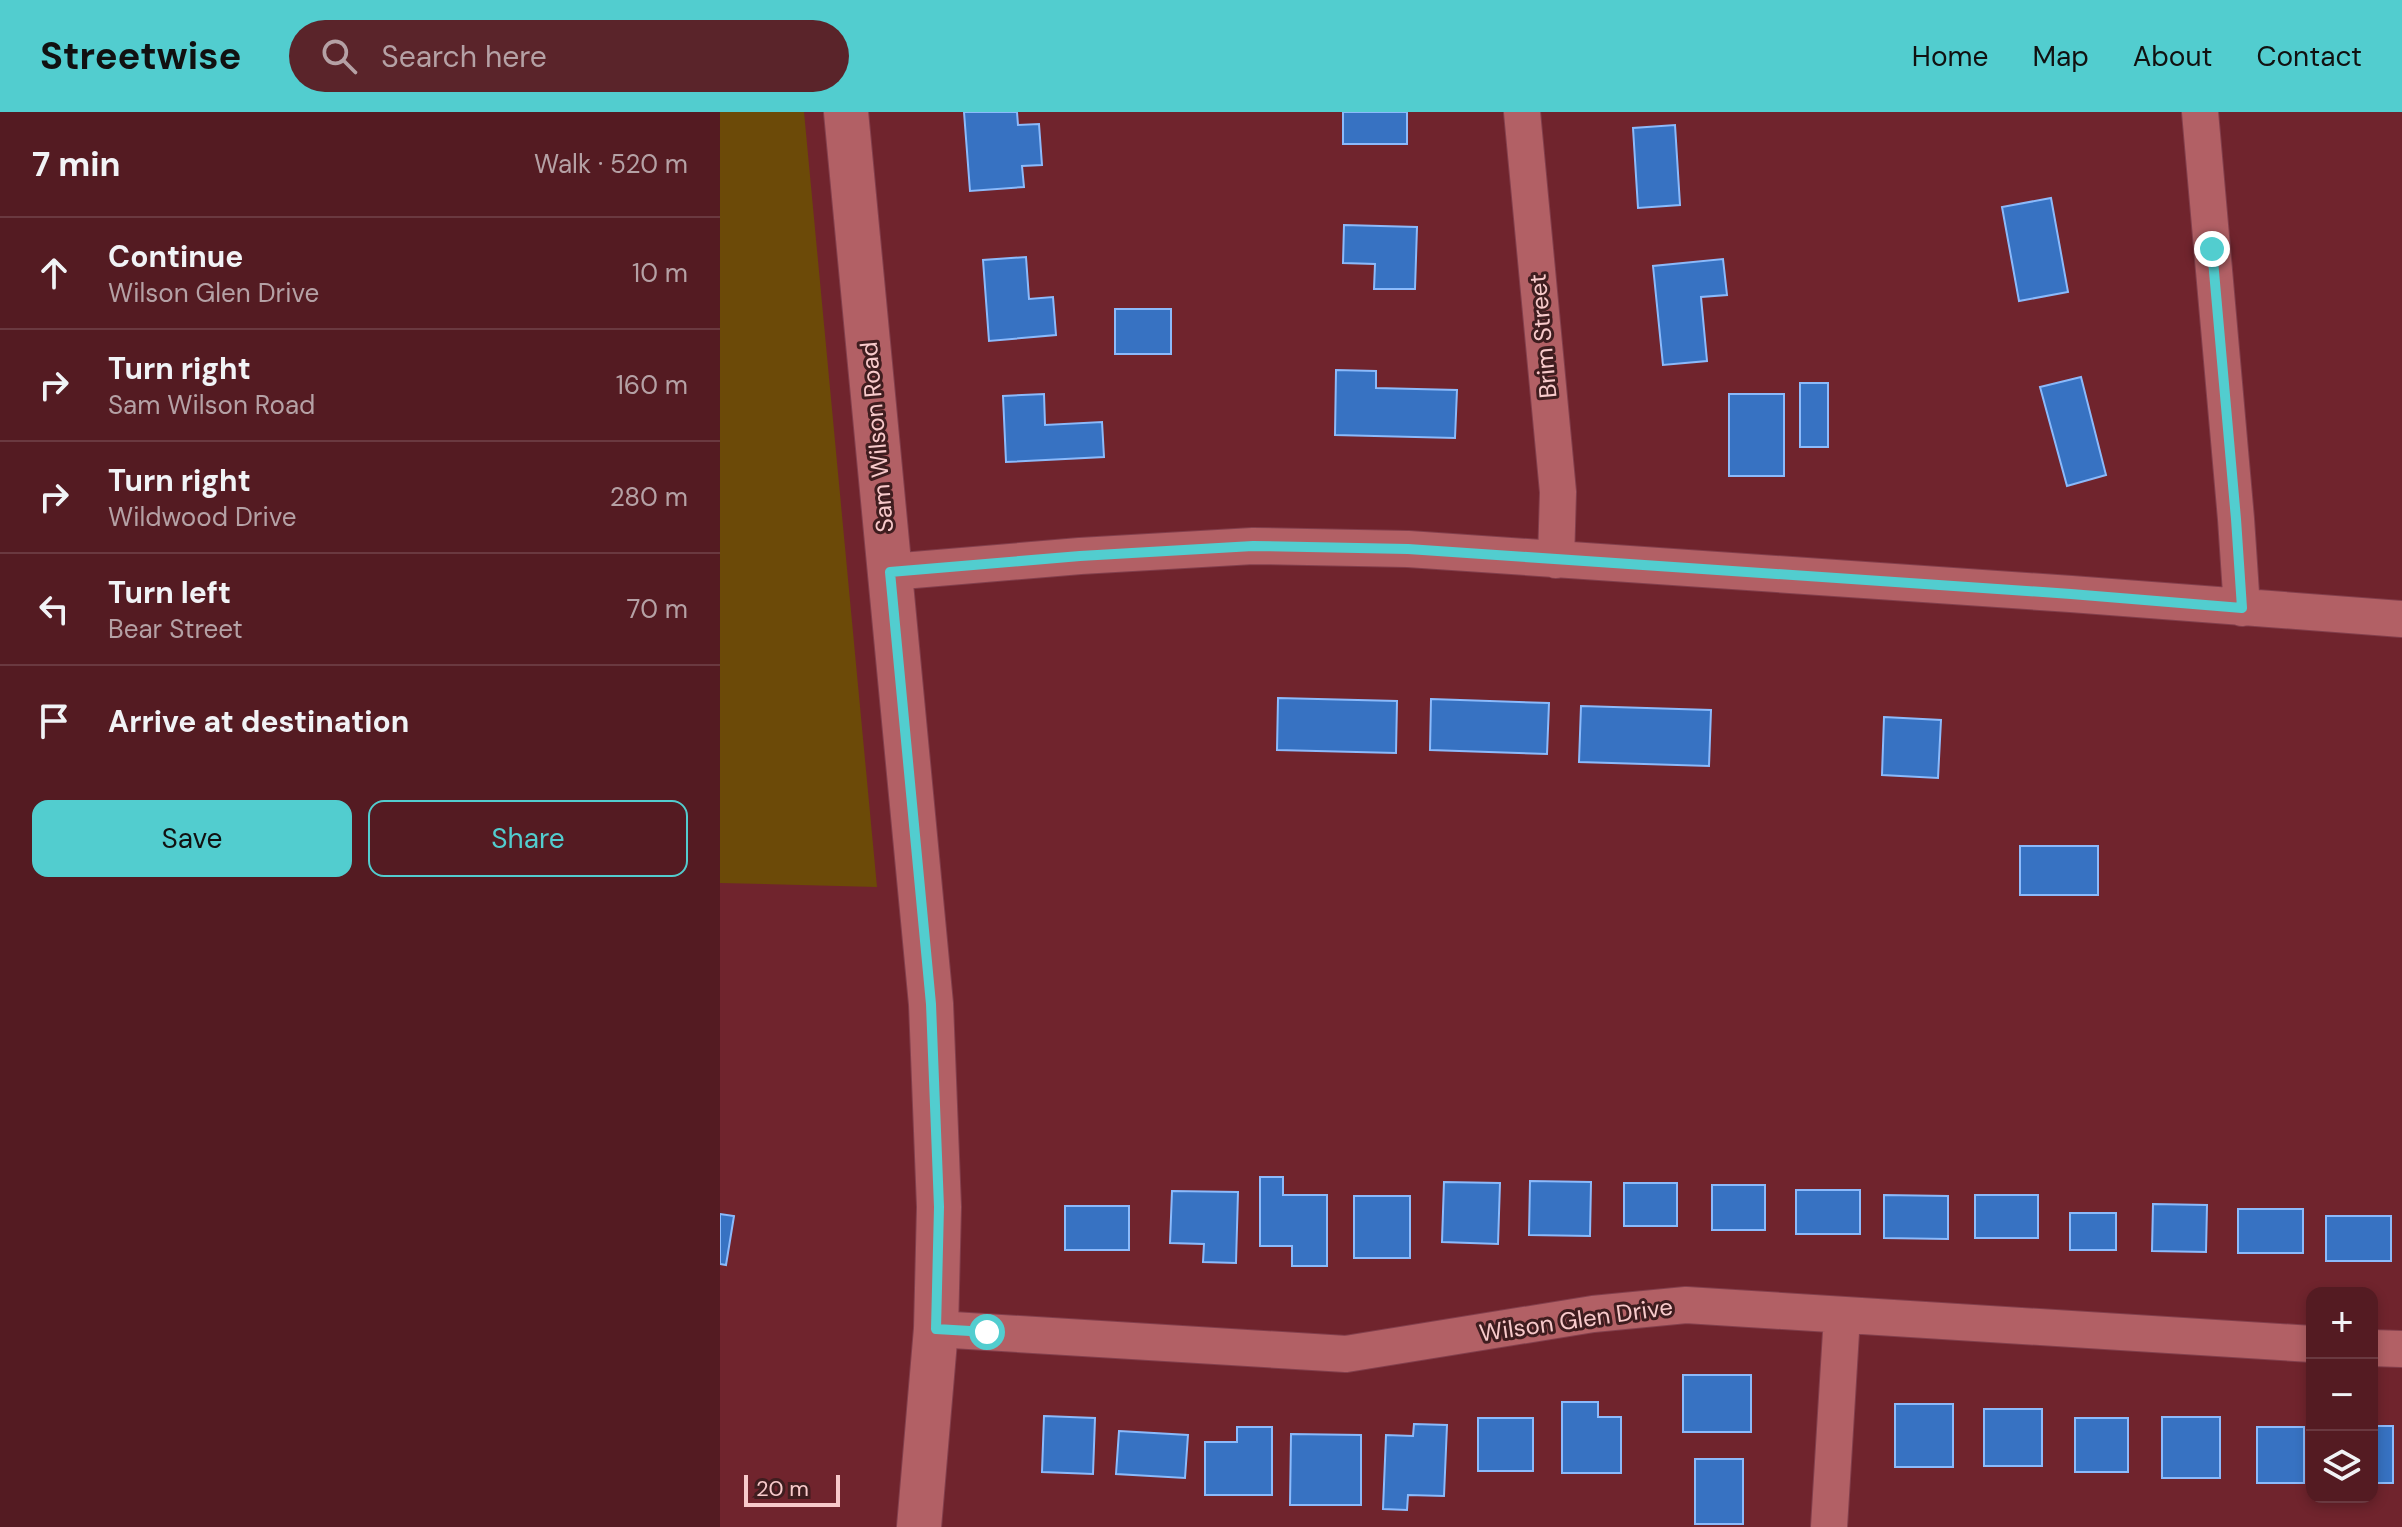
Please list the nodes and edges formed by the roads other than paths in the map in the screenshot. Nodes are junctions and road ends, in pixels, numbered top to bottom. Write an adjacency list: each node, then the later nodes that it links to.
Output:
1 (846, 112): 5 (street, Sam Wilson Road)
2 (1522, 112): 4 (street, Brim Street)
3 (2200, 112): 6 (street)
4 (1556, 560): 5 (street); 6 (street)
5 (890, 572): 9 (street, Sam Wilson Road)
6 (2242, 608): 7 (street)
7 (2402, 619)
8 (1842, 1316): 9 (street, Wilson Glen Drive); 10 (street, Wilson Glen Drive); 14 (street)
9 (936, 1329): 13 (street, Sam Wilson Road)
10 (2306, 1344)
11 (2378, 1348): 12 (street)
12 (2402, 1349)
13 (919, 1527)
14 (1829, 1527)

